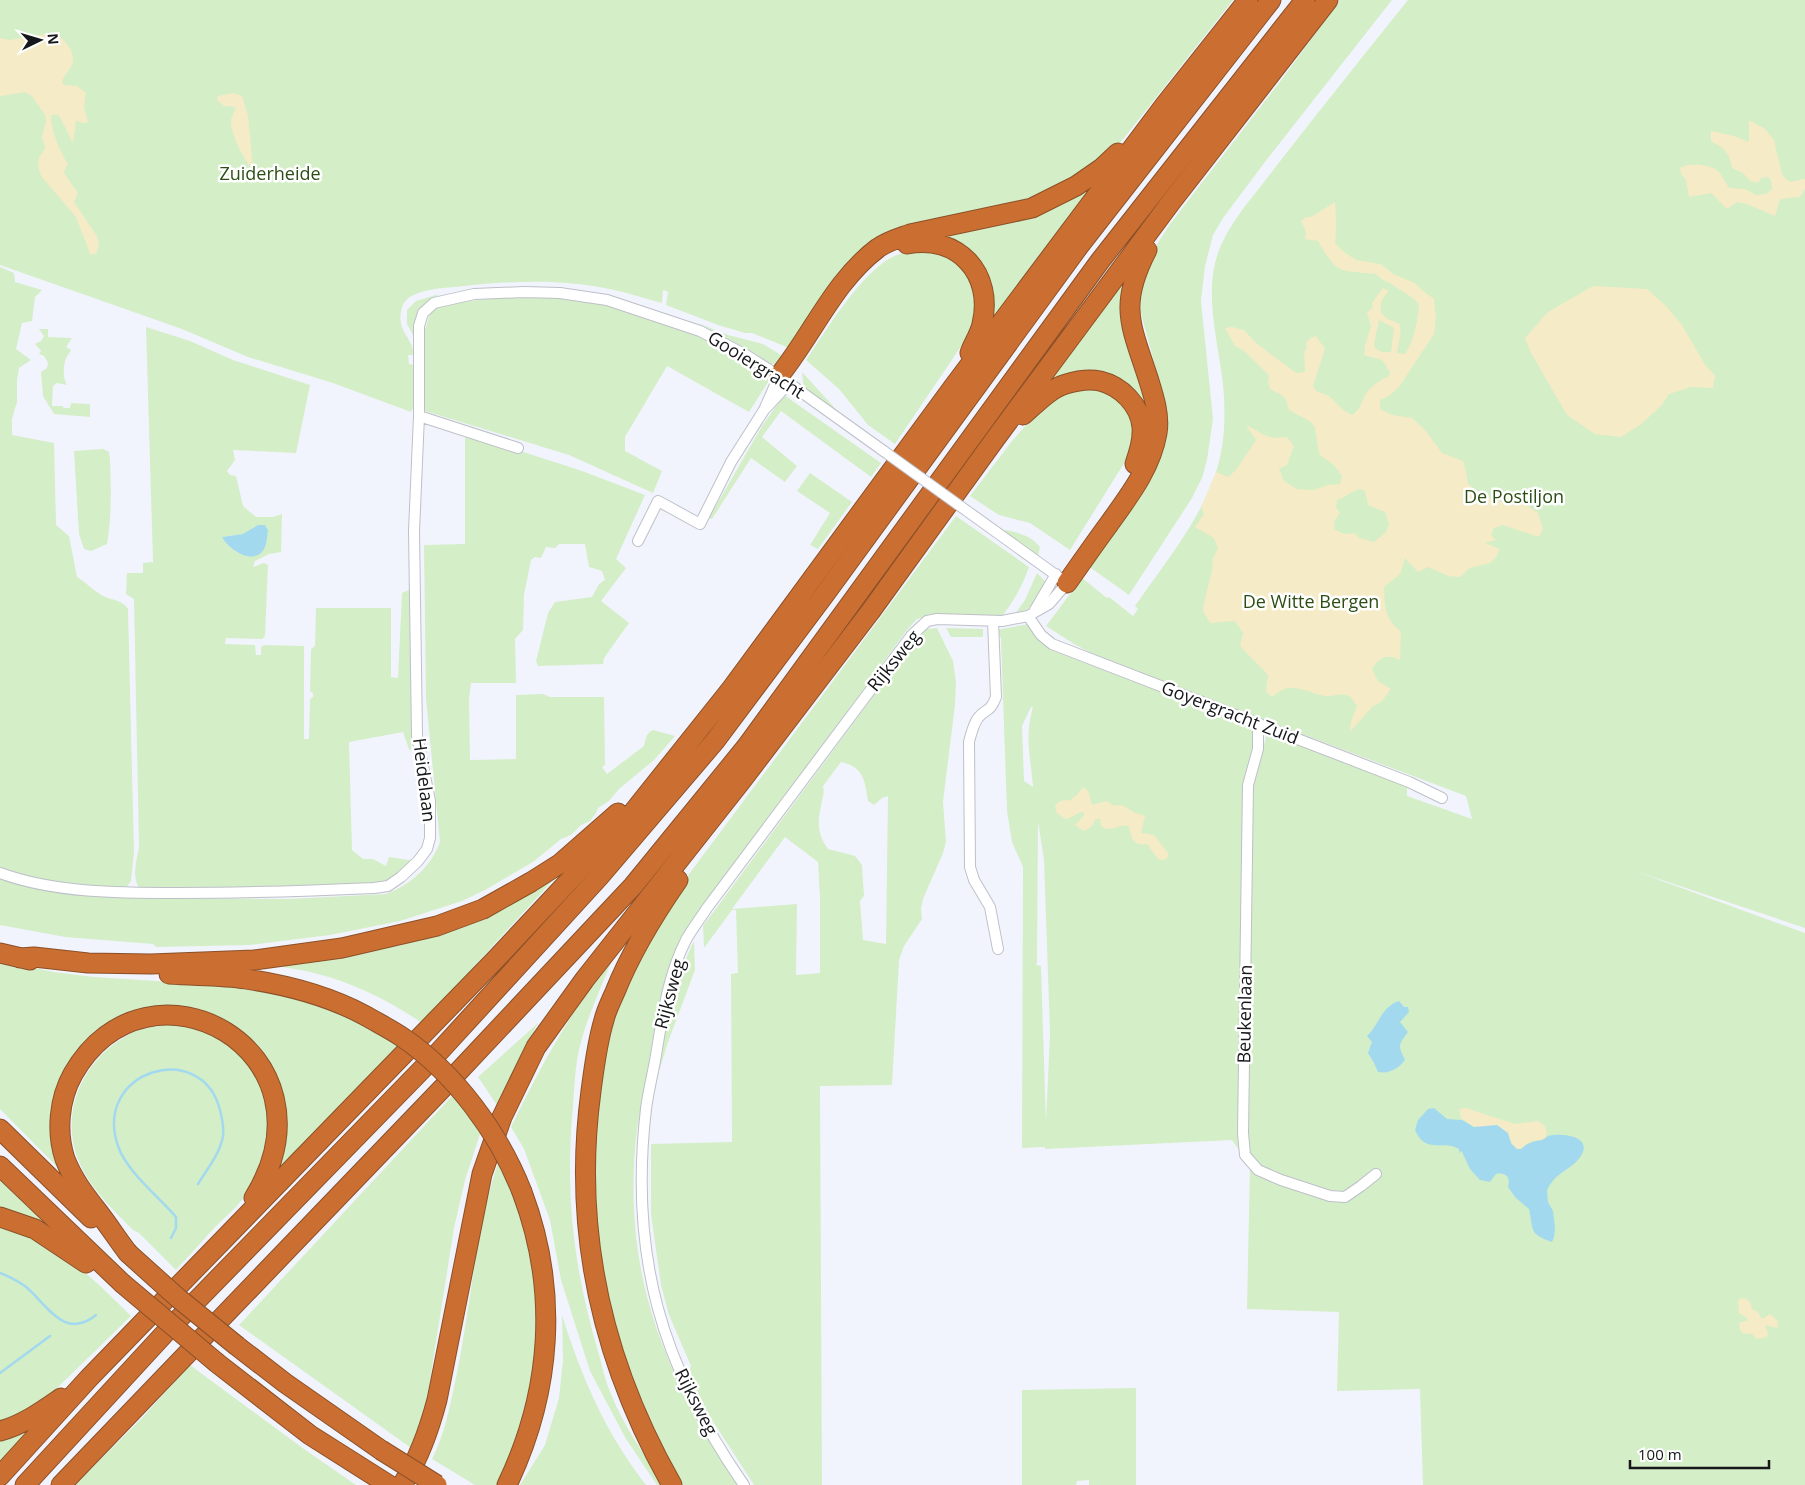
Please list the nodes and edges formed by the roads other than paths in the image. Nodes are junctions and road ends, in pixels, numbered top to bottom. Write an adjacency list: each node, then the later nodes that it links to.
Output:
1 (1248, 0): 5 (highway)
2 (1271, 0): 32 (highway)
3 (1305, 0): 38 (highway)
4 (1328, 0): 6 (highway)
5 (1164, 106): 7 (highway); 8 (highway)
6 (1172, 202): 10 (highway); 13 (highway)
7 (784, 379): 8 (highway); 9 (street, Gooiergracht); 12 (street); 13 (street, Gooiergracht, bridge)
8 (954, 386): 17 (highway)
9 (419, 416): 11 (street); 20 (street, Heidelaan)
10 (995, 439): 13 (highway); 18 (highway)
11 (518, 448)
12 (638, 541)
13 (1062, 578): 14 (street)
14 (1030, 614): 15 (street); 16 (street, Goyergracht Zuid)
15 (990, 621): 21 (street); 45 (street, Rijksweg)
16 (1258, 723): 19 (street, Goyergracht Zuid); 26 (street, Beukenlaan)
17 (663, 775): 23 (highway); 28 (highway)
18 (742, 780): 31 (highway); 44 (highway)
19 (1442, 798)
20 (0, 873)
21 (998, 949)
22 (0, 953): 23 (highway)
23 (20, 958): 43 (highway, bridge)
24 (0, 1129): 29 (highway)
25 (0, 1166): 30 (highway)
26 (1376, 1174)
27 (0, 1217): 30 (highway)
28 (239, 1222): 29 (highway); 33 (highway)
29 (128, 1253): 42 (highway, bridge)
30 (112, 1277): 39 (highway, bridge)
31 (458, 1297): 40 (highway); 41 (highway)
32 (166, 1332): 36 (highway); 37 (highway)
33 (89, 1378): 34 (highway); 35 (highway)
34 (0, 1431)
35 (0, 1476)
36 (0, 1484)
37 (24, 1485)
38 (60, 1485)
39 (389, 1485)
40 (402, 1485)
41 (409, 1485)
42 (438, 1485)
43 (507, 1485)
44 (672, 1485)
45 (744, 1485)

